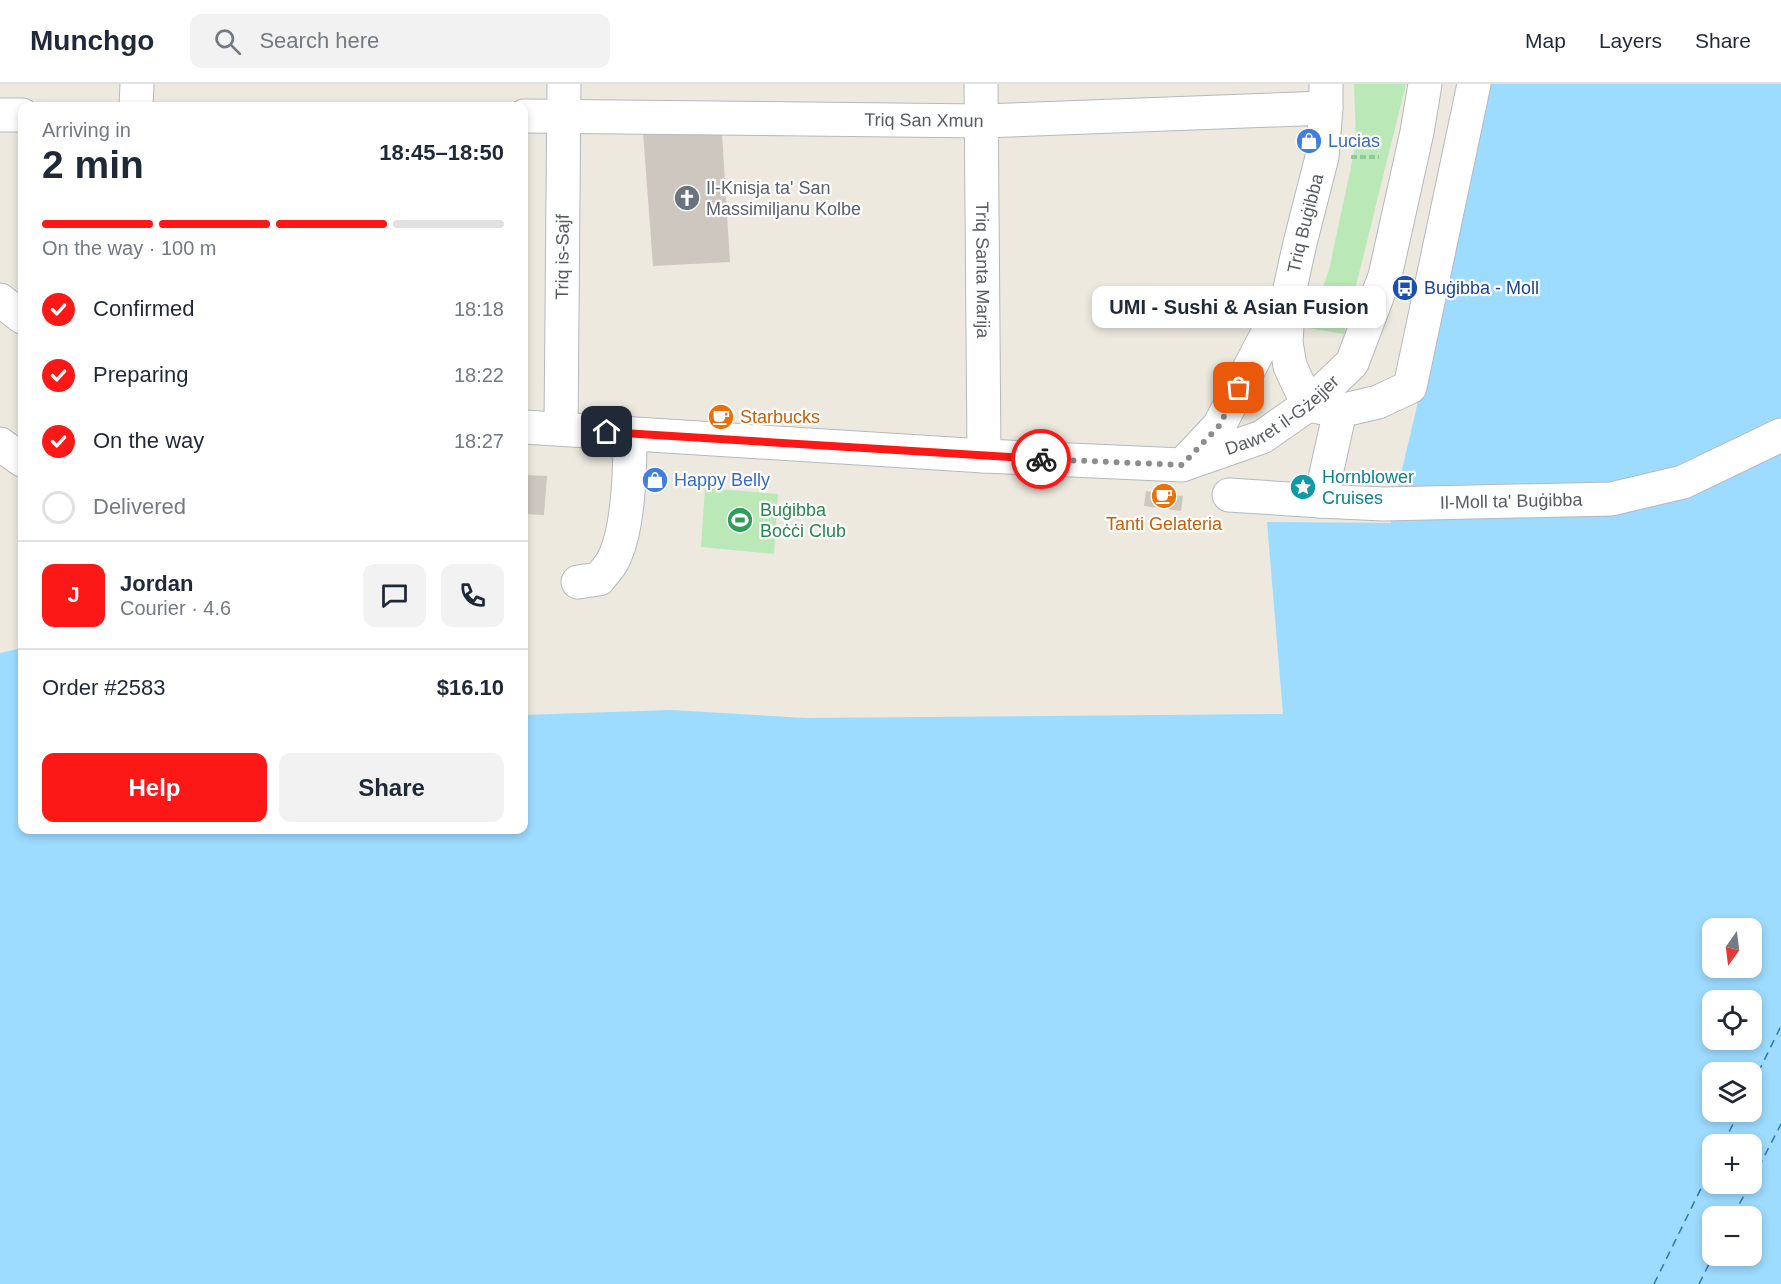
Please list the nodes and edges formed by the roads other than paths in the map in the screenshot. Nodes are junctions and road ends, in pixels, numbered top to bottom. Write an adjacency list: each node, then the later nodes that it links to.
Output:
1 (136, 84): 7 (street)
2 (564, 84): 11 (street, Triq is-Sajf)
3 (981, 84): 12 (street, Triq Santa Marija)
4 (1425, 84): 16 (street, Dawret il-Gżejjer)
5 (1474, 84): 17 (street)
6 (1326, 96): 12 (street, Triq San Xmun); 13 (street, Triq Buġibba)
7 (136, 102)
8 (0, 116): 9 (street)
9 (18, 116)
10 (528, 116): 11 (street, Triq San Xmun)
11 (564, 116): 12 (street, Triq San Xmun); 19 (street, Triq is-Sajf)
12 (982, 121): 23 (street, Triq Santa Marija)
13 (1289, 293): 16 (street, Triq Buġibba); 25 (street, Triq Buġibba)
14 (0, 300): 15 (street)
15 (18, 314)
16 (1308, 405): 17 (street); 25 (street, Dawret il-Gżejjer)
17 (1340, 411): 27 (street)
18 (528, 427): 19 (street, Dawret il-Gżejjer)
19 (561, 429): 20 (street, Dawret il-Gżejjer)
20 (630, 434): 23 (street, Dawret il-Gżejjer); 28 (street)
21 (1781, 435): 27 (street, Il-Moll ta' Buġibba)
22 (0, 444): 24 (street)
23 (984, 456): 25 (street, Dawret il-Gżejjer)
24 (18, 457)
25 (1182, 465)
26 (1229, 495): 27 (street, Il-Moll ta' Buġibba)
27 (1320, 501)
28 (578, 582)

